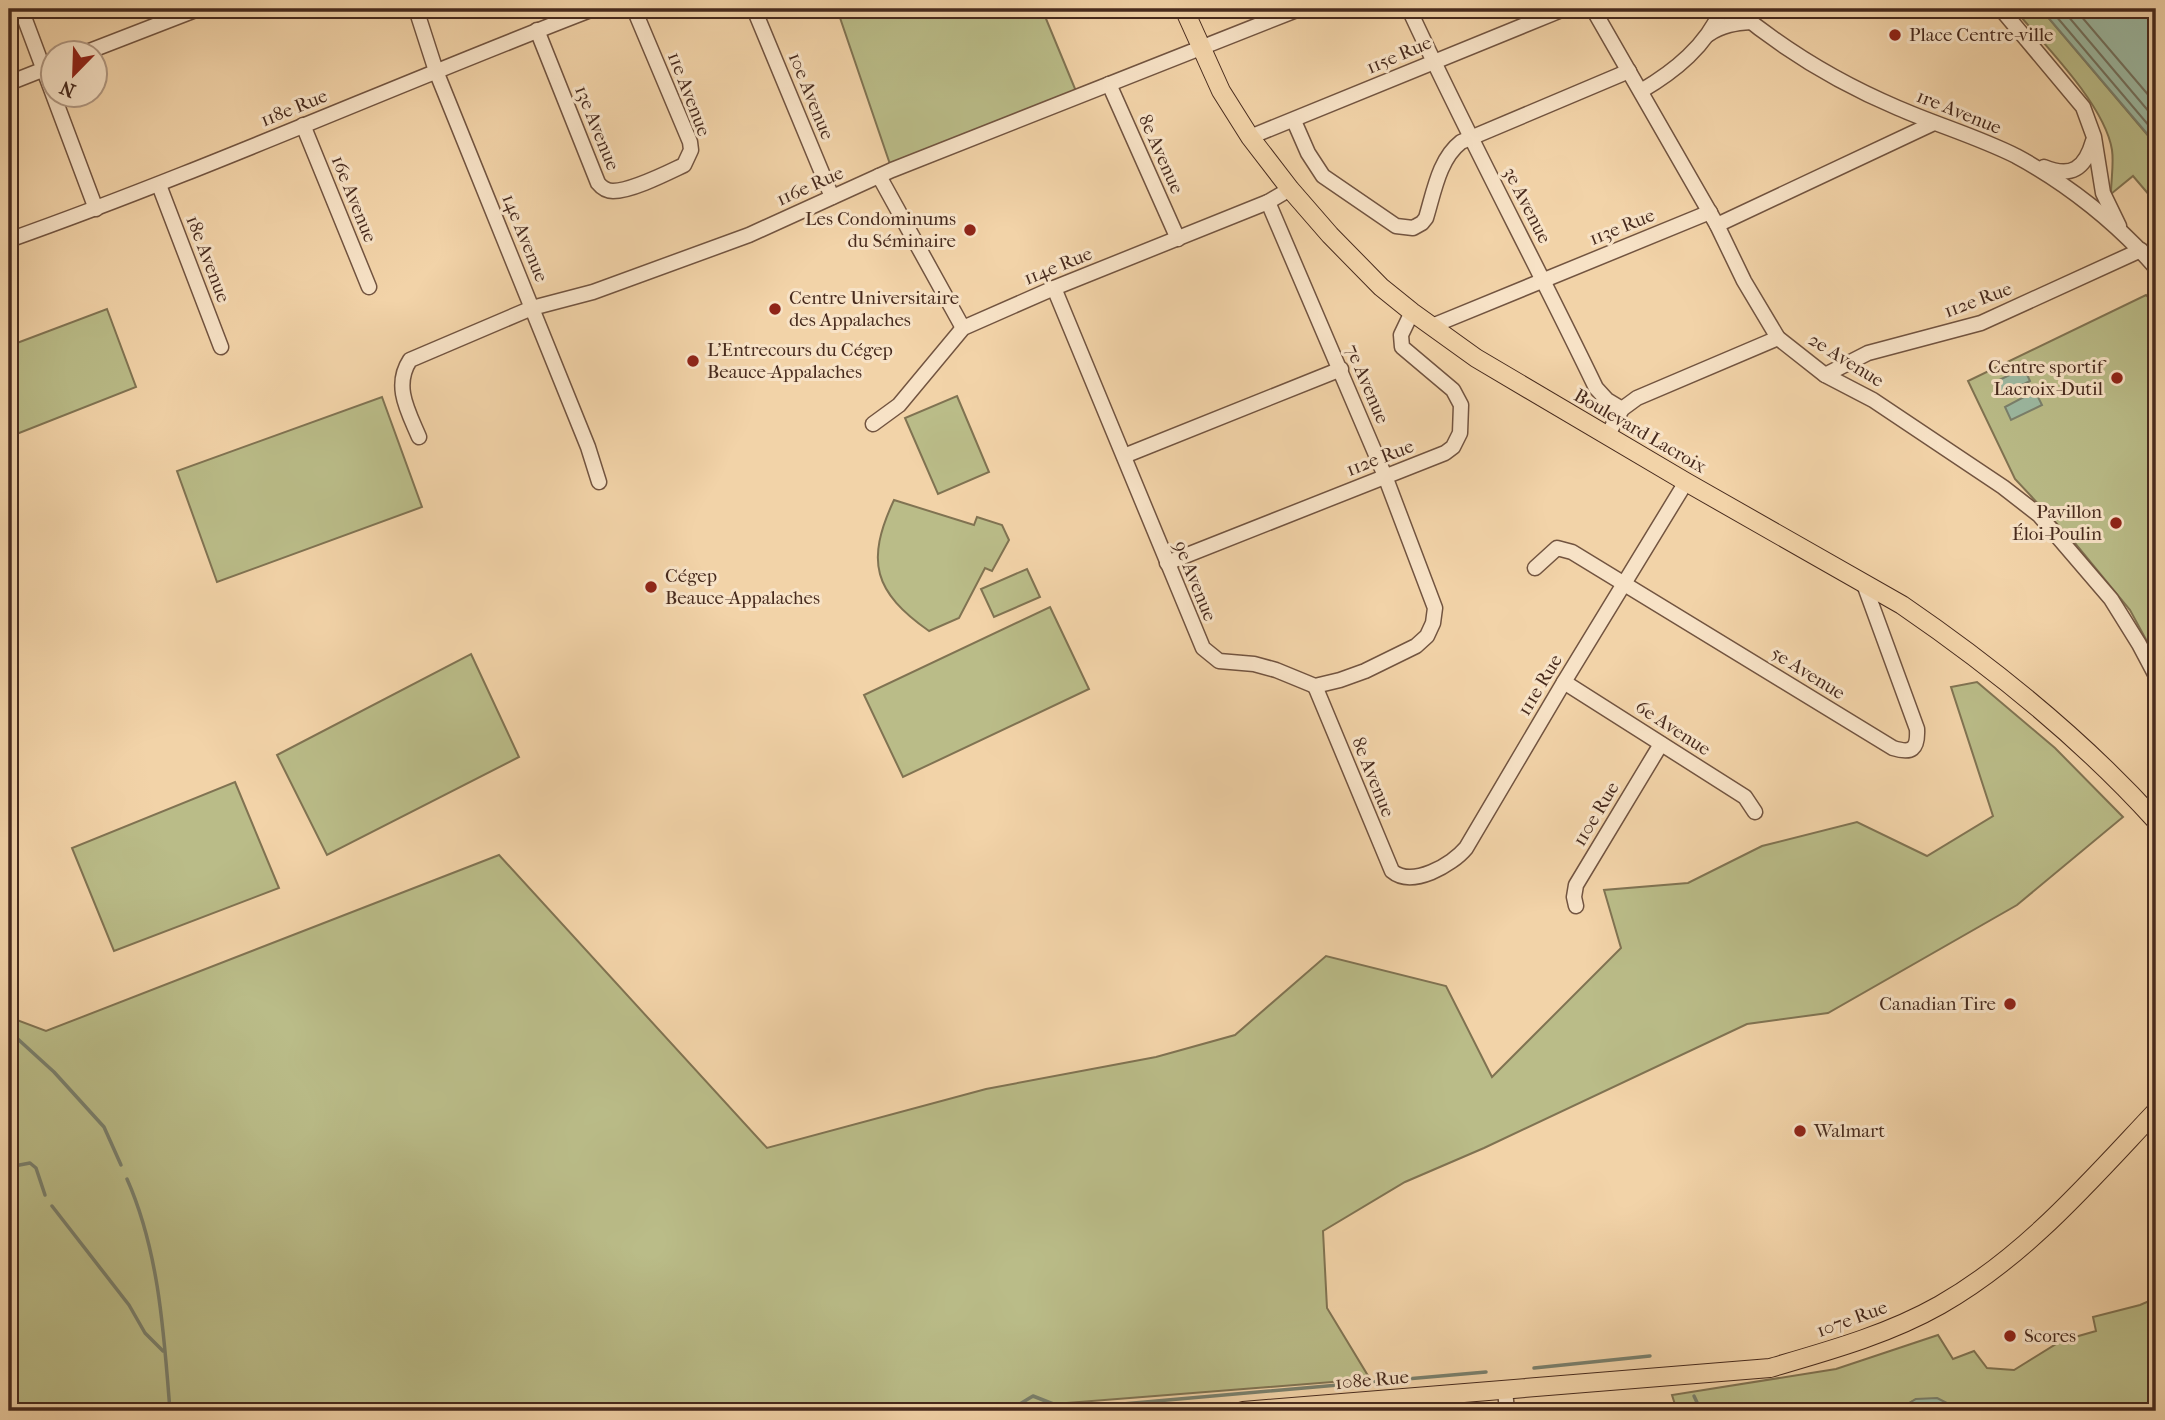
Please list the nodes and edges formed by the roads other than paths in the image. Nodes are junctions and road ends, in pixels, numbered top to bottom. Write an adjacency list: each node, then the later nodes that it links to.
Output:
1 (21, 9): 19 (street)
2 (198, 9): 18 (street)
3 (416, 9): 22 (street, 14e Avenue)
4 (593, 9): 16 (street, 118e Rue)
5 (634, 9): 37 (street, 11e Avenue)
6 (754, 9): 40 (street, 10e Avenue)
7 (1184, 9): 20 (main road, Boulevard Lacroix)
8 (1299, 9): 20 (street, 116e Rue)
9 (1409, 9): 21 (street, 3e Avenue)
10 (1564, 9): 21 (street, 115e Rue)
11 (1593, 9): 23 (street, 2e Avenue)
12 (1722, 9): 17 (street)
13 (1735, 9): 15 (street, 1re Avenue)
14 (2001, 9): 34 (street)
15 (1751, 22): 17 (street); 30 (street, 1re Avenue)
16 (537, 30): 22 (street, 118e Rue); 37 (street, 13e Avenue)
17 (1703, 39): 27 (street)
18 (108, 44)
19 (38, 46)
20 (1203, 47): 26 (street, 116e Rue); 32 (main road, Boulevard Lacroix)
21 (1433, 62): 29 (street, 115e Rue); 33 (street, 3e Avenue)
22 (436, 71): 31 (street, 118e Rue); 52 (street, 14e Avenue)
23 (1629, 71): 27 (street, 2e Avenue); 33 (street)
24 (38, 72): 25 (street)
25 (9, 83)
26 (1110, 83): 36 (street, 116e Rue); 45 (street, 8e Avenue)
27 (1641, 91): 43 (street, 2e Avenue)
28 (62, 108): 42 (street)
29 (1294, 121): 32 (street, 115e Rue); 33 (street)
30 (1934, 124): 35 (street, 1re Avenue); 43 (street, 113e Rue)
31 (303, 125): 38 (street, 118e Rue); 50 (street, 16e Avenue)
32 (1250, 137): 39 (main road, Boulevard Lacroix)
33 (1470, 137): 49 (street, 3e Avenue)
34 (2094, 137): 35 (street); 44 (street)
35 (2017, 157): 44 (street, 1re Avenue)
36 (879, 176): 40 (street, 116e Rue); 55 (street)
37 (656, 178)
38 (159, 185): 42 (street, 118e Rue); 57 (street, 18e Avenue)
39 (1290, 189): 41 (street, 114e Rue); 53 (main road, Boulevard Lacroix)
40 (832, 197): 52 (street, 116e Rue)
41 (1268, 202): 45 (street, 114e Rue); 58 (street, 7e Avenue)
42 (96, 209): 46 (street, 118e Rue)
43 (1714, 219): 49 (street, 113e Rue); 56 (street, 2e Avenue)
44 (2121, 230): 47 (street, 1re Avenue)
45 (1178, 239): 51 (street, 114e Rue)
46 (9, 240)
47 (2141, 250): 48 (street, 1re Avenue); 59 (street, 112e Rue)
48 (2156, 268)
49 (1544, 279): 54 (street, 113e Rue); 60 (street, 3e Avenue)
50 (369, 287)
51 (1055, 288): 55 (street, 114e Rue); 64 (street, 9e Avenue)
52 (532, 308): 63 (street, 116e Rue); 66 (street, 14e Avenue)
53 (1412, 312): 54 (main road, Boulevard Lacroix); 65 (street, 112e Rue)
54 (1432, 326): 62 (main road, Boulevard Lacroix)
55 (964, 328): 61 (street, 114e Rue)
56 (1778, 338): 59 (street, 2e Avenue); 60 (street)
57 (222, 347)
58 (1340, 369): 64 (street); 65 (street, 7e Avenue)
59 (1825, 374): 72 (street, 2e Avenue)
60 (1622, 409): 62 (street)
61 (873, 424)
62 (1607, 436): 67 (main road, Boulevard Lacroix)
63 (419, 437)
64 (1124, 456): 68 (street, 9e Avenue)
65 (1385, 476): 68 (street, 112e Rue); 74 (street, 7e Avenue)
66 (599, 482)
67 (1686, 482): 70 (street, 111e Rue); 71 (main road, Boulevard Lacroix)
68 (1167, 563): 74 (street, 9e Avenue)
69 (1535, 568): 70 (street, 5e Avenue)
70 (1625, 583): 71 (street, 5e Avenue); 73 (street, 111e Rue)
71 (1864, 584): 77 (main road, Boulevard Lacroix)
72 (2156, 677)
73 (1564, 682): 75 (street, 6e Avenue); 78 (street, 111e Rue)
74 (1315, 686): 78 (street, 8e Avenue)
75 (1661, 744): 76 (street, 6e Avenue); 79 (street, 110e Rue)
76 (1755, 812)
77 (2155, 820)
78 (1402, 877)
79 (1576, 906)
80 (2156, 1111): 81 (main road, 107e Rue)
81 (1505, 1390): 82 (main road, 108e Rue); 83 (street)
82 (1243, 1411)
83 (1507, 1411)

